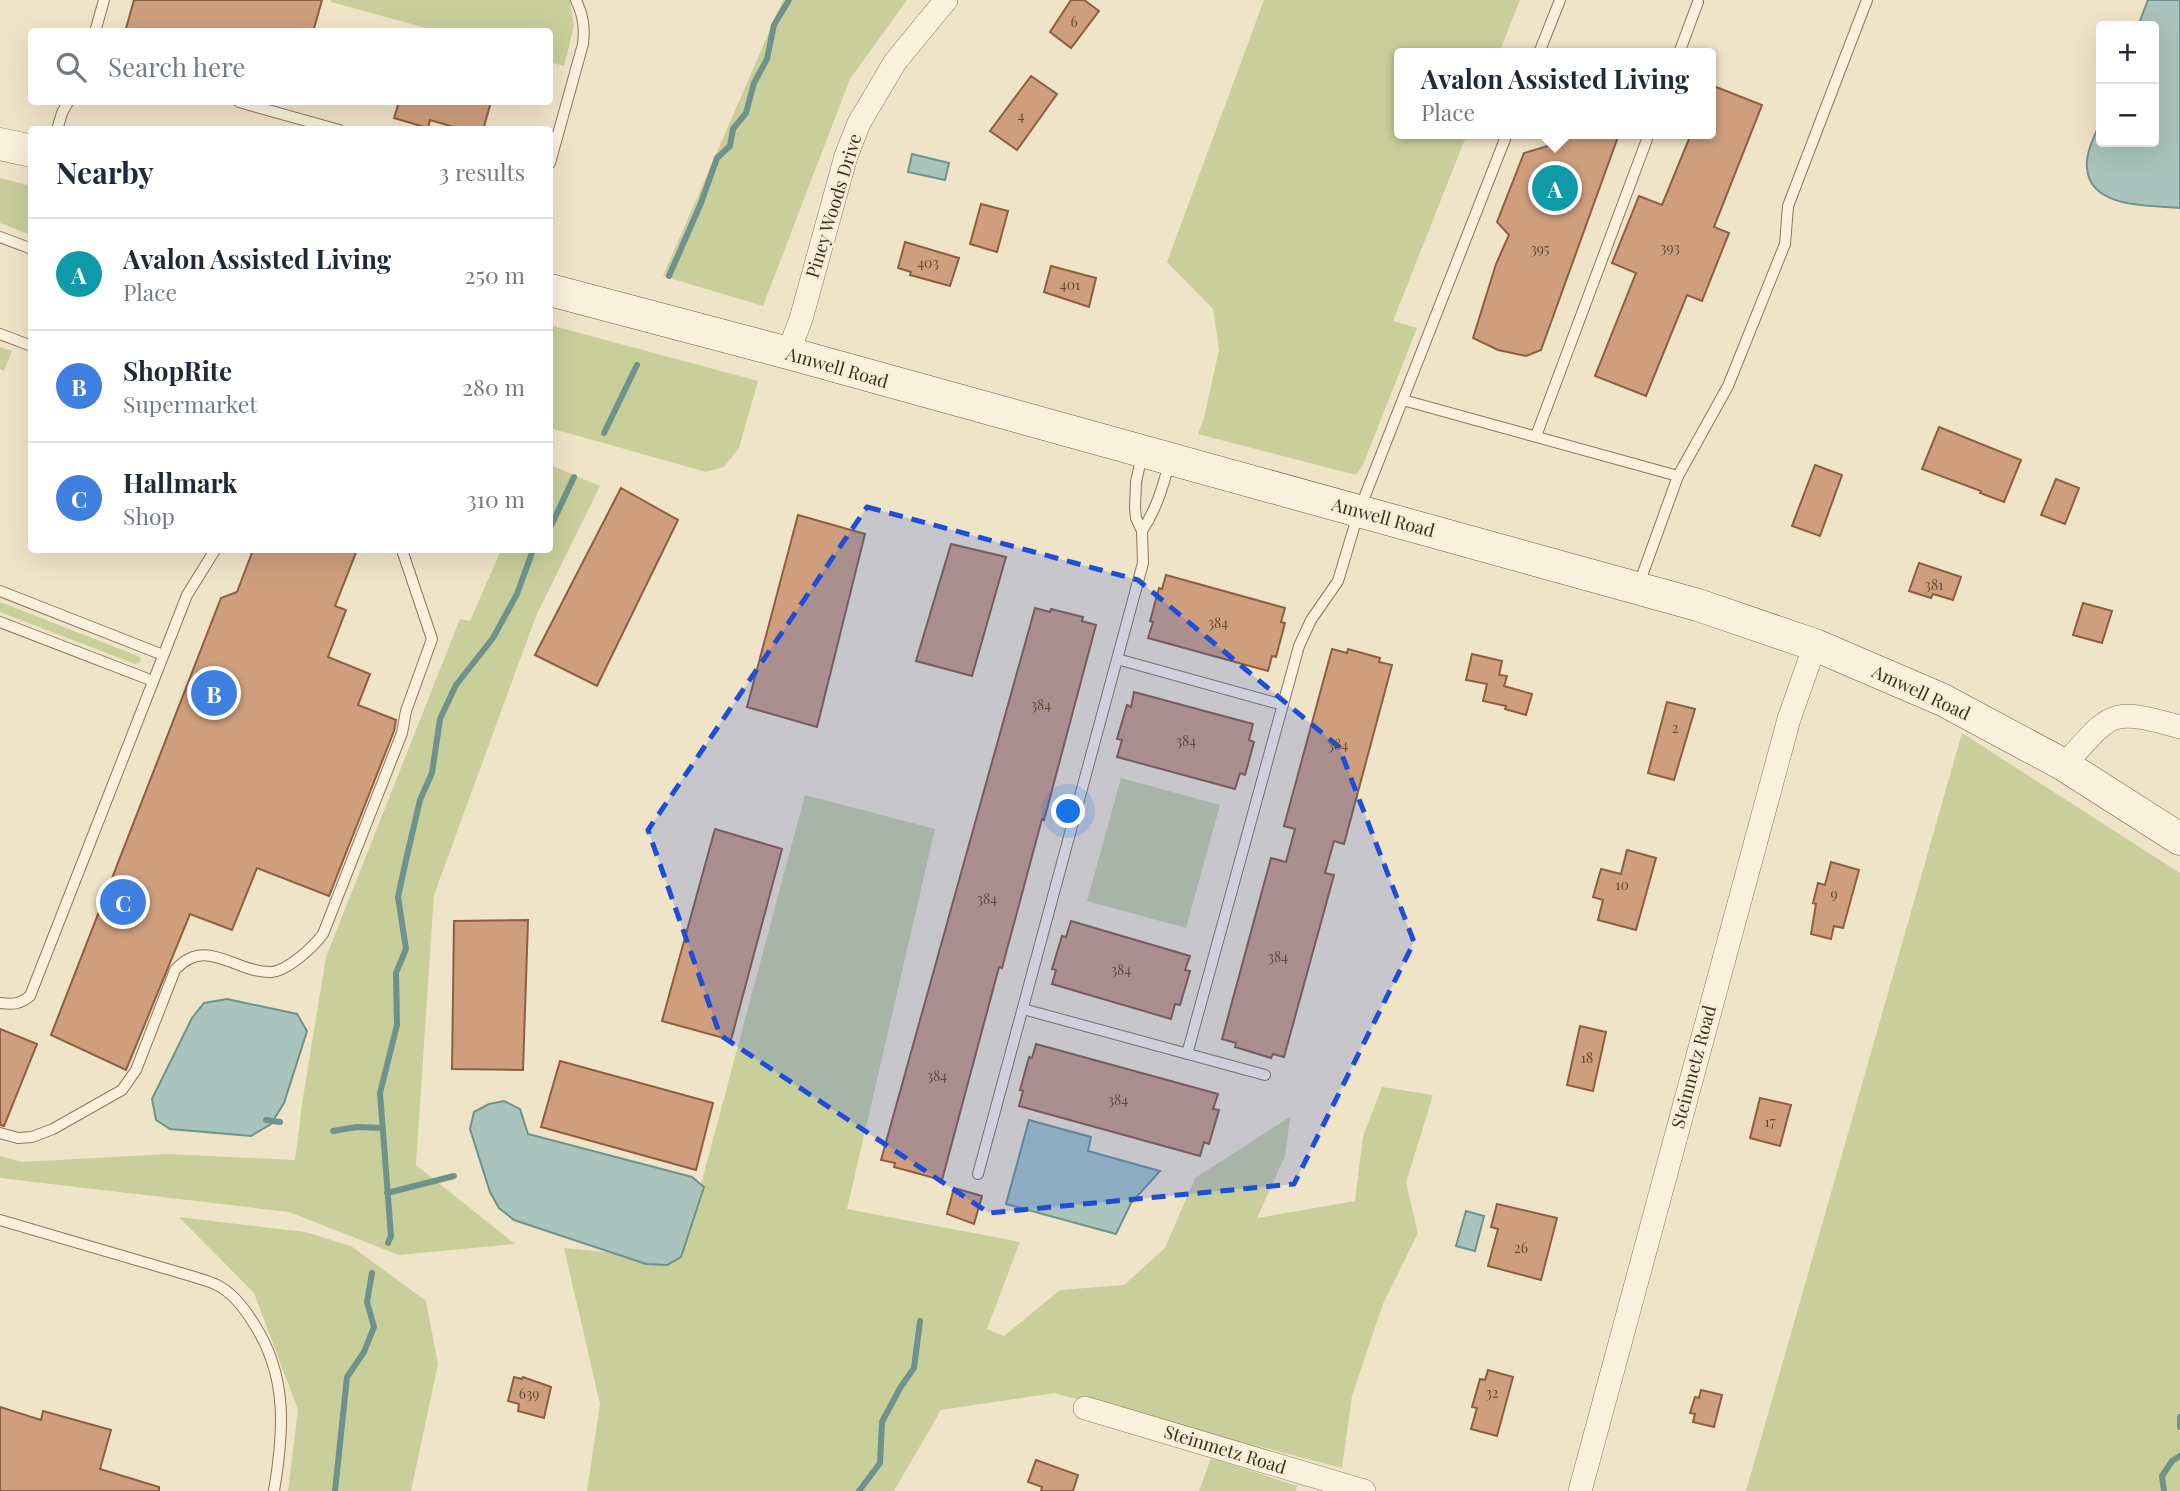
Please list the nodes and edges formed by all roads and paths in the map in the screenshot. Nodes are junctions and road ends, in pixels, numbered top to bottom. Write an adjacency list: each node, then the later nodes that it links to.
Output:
1 (104, 0): 7 (lane)
2 (576, 0): 18 (lane)
3 (946, 0): 24 (street, Piney Woods Drive)
4 (1560, 0): 8 (lane)
5 (1867, 0): 28 (lane)
6 (1698, 2): 9 (lane)
7 (96, 28)
8 (1541, 48)
9 (1681, 48)
10 (66, 105): 12 (lane)
11 (250, 105): 13 (lane)
12 (58, 126)
13 (325, 126)
14 (1505, 139): 25 (lane)
15 (1647, 139): 26 (lane)
16 (0, 144): 17 (main road)
17 (28, 150)
18 (553, 152)
19 (0, 237): 20 (lane)
20 (28, 248)
21 (553, 291): 24 (main road, Amwell Road)
22 (0, 334): 23 (lane)
23 (28, 345)
24 (788, 353): 27 (main road, Amwell Road)
25 (1403, 400): 26 (lane); 29 (lane)
26 (1536, 436): 28 (lane)
27 (1157, 456): 29 (main road, Amwell Road); 30 (lane); 30 (lane)
28 (1678, 476): 33 (lane)
29 (1359, 511): 33 (main road, Amwell Road); 40 (lane)
30 (1142, 531): 38 (lane)
31 (213, 553): 37 (lane)
32 (403, 553): 48 (lane)
33 (1638, 587): 36 (main road, Amwell Road)
34 (0, 591): 37 (lane)
35 (0, 622): 39 (lane)
36 (1815, 645): 42 (main road, Amwell Road); 54 (street, Steinmetz Road)
37 (163, 655): 39 (lane)
38 (1117, 659): 40 (lane); 45 (lane)
39 (153, 681): 44 (lane)
40 (1283, 705): 46 (lane)
41 (2180, 727): 42 (street)
42 (2064, 765): 43 (main road, Amwell Road)
43 (2180, 839)
44 (0, 1003)
45 (1023, 1009): 46 (lane); 49 (lane)
46 (1187, 1054): 47 (lane)
47 (1265, 1075)
48 (0, 1133)
49 (978, 1174)
50 (0, 1220): 52 (lane)
51 (1085, 1408): 53 (street, Steinmetz Road)
52 (274, 1491)
53 (1364, 1491)
54 (1580, 1491)

